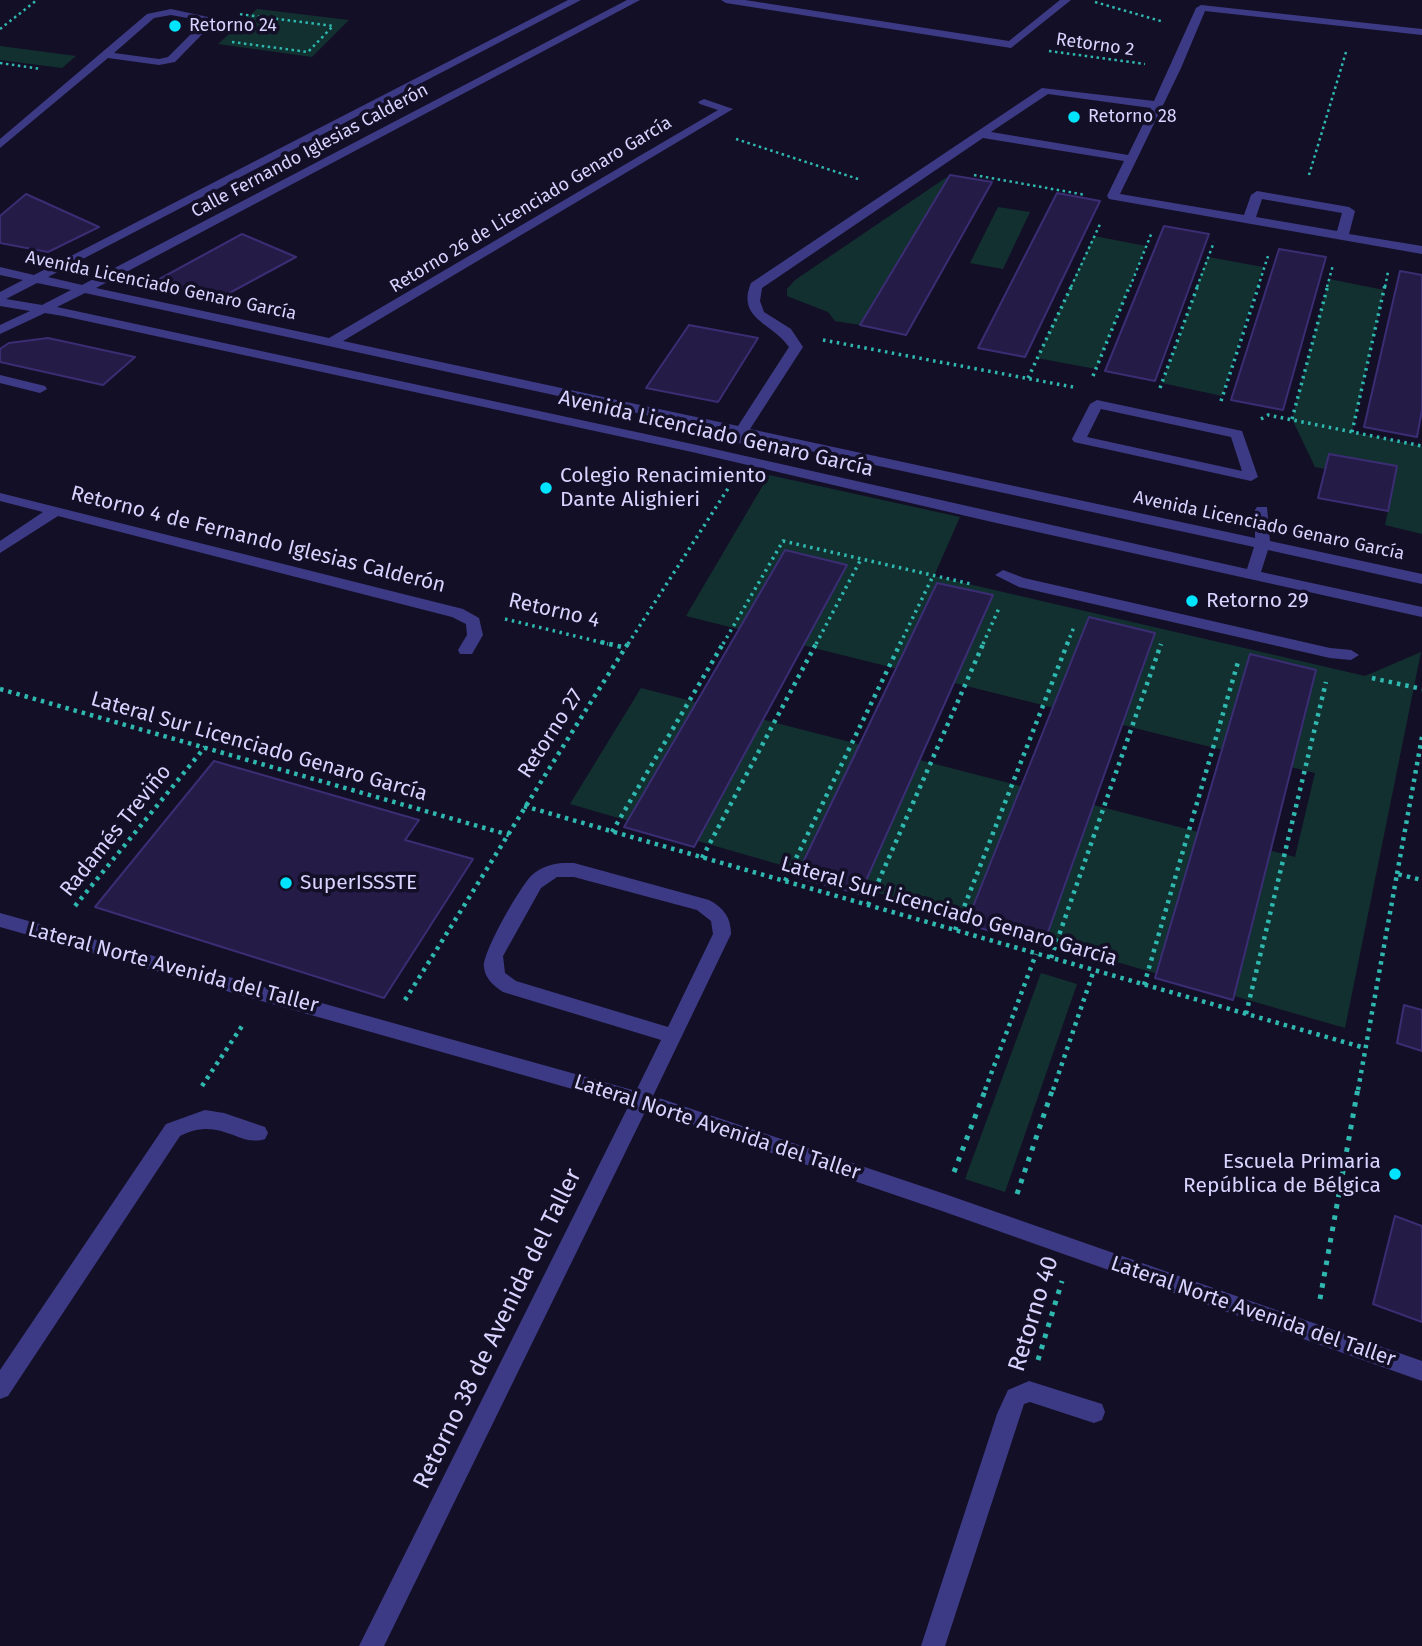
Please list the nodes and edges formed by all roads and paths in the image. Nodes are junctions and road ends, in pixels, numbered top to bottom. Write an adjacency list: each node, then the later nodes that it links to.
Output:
1 (37, 0): 9 (path)
2 (576, 0): 34 (street, Calle Fernando Iglesias Calderón)
3 (635, 0): 35 (street, Calle Fernando Iglesias Calderón)
4 (726, 0): 13 (street)
5 (1066, 0): 13 (street)
6 (1089, 0): 10 (path)
7 (237, 14): 12 (path)
8 (1354, 24): 10 (street); 11 (street); 25 (path)
9 (0, 29)
10 (1192, 30): 15 (street)
11 (1422, 32)
12 (195, 38): 14 (street); 14 (street)
13 (1010, 45): 15 (path, Retorno 2)
14 (108, 55): 20 (street)
15 (1176, 68): 17 (street)
16 (704, 102): 18 (street, Retorno 26 de Licenciado Genaro García)
17 (1157, 105): 19 (street); 21 (street)
18 (699, 126): 23 (path); 40 (street, Retorno 26 de Licenciado Genaro García)
19 (981, 134): 21 (street); 22 (street)
20 (0, 145)
21 (1132, 159): 24 (street)
22 (932, 168): 23 (street); 24 (path)
23 (896, 191): 39 (street)
24 (1114, 196): 26 (street); 41 (path)
25 (1301, 202): 28 (street); 30 (street)
26 (1164, 205): 27 (street); 45 (path)
27 (1224, 216): 28 (street); 48 (path)
28 (1248, 220): 29 (street)
29 (1279, 225): 30 (street); 50 (path)
30 (1342, 236): 31 (street); 49 (path)
31 (1393, 245): 32 (street); 51 (path)
32 (1422, 250)
33 (0, 271): 34 (street, Avenida Licenciado Genaro García)
34 (36, 278): 35 (street, Avenida Licenciado Genaro García); 36 (street, Calle Fernando Iglesias Calderón)
35 (86, 288): 37 (street, Calle Fernando Iglesias Calderón); 40 (street, Avenida Licenciado Genaro García)
36 (0, 299): 37 (street, Avenida Licenciado Genaro García)
37 (43, 309): 38 (street, Calle Fernando Iglesias Calderón); 47 (street, Avenida Licenciado Genaro García)
38 (0, 330)
39 (793, 340): 41 (path); 52 (street)
40 (331, 343): 44 (street, Avenida Licenciado Genaro García)
41 (1028, 378): 45 (path)
42 (0, 379): 43 (street)
43 (40, 389)
44 (546, 390): 47 (street); 52 (street, Avenida Licenciado Genaro García)
45 (1088, 390): 46 (path)
46 (1097, 404): 48 (street); 53 (street)
47 (528, 413): 55 (street, Avenida Licenciado Genaro García)
48 (1150, 415): 50 (street)
49 (1292, 419): 51 (path); 53 (path)
50 (1211, 428): 53 (street)
51 (1352, 432): 54 (path)
52 (740, 433): 55 (street); 60 (street, Avenida Licenciado Genaro García)
53 (1237, 434)
54 (1422, 446)
55 (726, 456): 56 (street, Avenida Licenciado Genaro García)
56 (746, 461): 63 (street, Avenida Licenciado Genaro García); 73 (path, Retorno 27)
57 (0, 497): 58 (street, Retorno 4 de Fernando Iglesias Calderón)
58 (57, 510): 61 (street); 70 (street, Retorno 4 de Fernando Iglesias Calderón)
59 (1262, 510): 60 (street)
60 (1263, 544): 63 (street); 66 (street, Avenida Licenciado Genaro García)
61 (0, 548)
62 (861, 559): 65 (path); 84 (path); 86 (path)
63 (1253, 574): 69 (street, Avenida Licenciado Genaro García)
64 (1003, 575): 75 (street)
65 (933, 576): 67 (path); 89 (path)
66 (1422, 579)
67 (981, 587)
68 (1000, 604): 90 (path)
69 (1422, 612)
70 (473, 622): 73 (path, Retorno 4); 74 (street)
71 (1076, 622): 92 (path)
72 (1162, 642): 95 (path)
73 (626, 648): 83 (path, Retorno 27)
74 (466, 650)
75 (1351, 655)
76 (1239, 660): 97 (path)
77 (1365, 676): 80 (path)
78 (1326, 680): 99 (path)
79 (0, 689): 82 (path, Lateral Sur Licenciado Genaro García)
80 (1422, 689)
81 (1422, 737): 87 (path)
82 (205, 747): 85 (path, Lateral Sur Licenciado Genaro García); 93 (path, Radamés Treviño)
83 (524, 806): 84 (path, Lateral Sur Licenciado Genaro García); 85 (path, Retorno 27)
84 (612, 832): 86 (path, Lateral Sur Licenciado Genaro García)
85 (509, 835): 100 (path, Retorno 27)
86 (702, 858): 89 (path, Lateral Sur Licenciado Genaro García)
87 (1397, 874): 88 (path); 102 (path)
88 (1422, 880)
89 (785, 881): 90 (path, Lateral Sur Licenciado Genaro García)
90 (868, 905): 92 (path, Lateral Sur Licenciado Genaro García)
91 (0, 920): 93 (street, Lateral Norte Avenida del Taller)
92 (955, 930): 94 (path, Lateral Sur Licenciado Genaro García)
93 (51, 935): 98 (street, Lateral Norte Avenida del Taller)
94 (1036, 954): 95 (path, Lateral Sur Licenciado Genaro García); 106 (path)
95 (1051, 958): 96 (path, Lateral Sur Licenciado Genaro García)
96 (1094, 970): 97 (path, Lateral Sur Licenciado Genaro García); 107 (path)
97 (1144, 985): 99 (path, Lateral Sur Licenciado Genaro García)
98 (264, 993): 100 (street, Lateral Norte Avenida del Taller); 104 (path)
99 (1245, 1014): 102 (path, Lateral Sur Licenciado Genaro García)
100 (388, 1028): 103 (street, Lateral Norte Avenida del Taller)
101 (673, 1036): 101 (street, Retorno 38 de Avenida del Taller); 103 (street, Retorno 38 de Avenida del Taller)
102 (1365, 1048): 109 (path)
103 (640, 1100): 106 (street, Lateral Norte Avenida del Taller); 114 (street, Retorno 38 de Avenida del Taller)
104 (173, 1130): 105 (street); 111 (street)
105 (258, 1133)
106 (942, 1202): 107 (street, Lateral Norte Avenida del Taller)
107 (1006, 1224): 108 (street, Lateral Norte Avenida del Taller)
108 (1073, 1248): 109 (street, Lateral Norte Avenida del Taller); 112 (path, Retorno 40)
109 (1313, 1334): 110 (street, Lateral Norte Avenida del Taller)
110 (1422, 1371)
111 (0, 1389)
112 (1029, 1391): 113 (street); 115 (street)
113 (1094, 1412)
114 (371, 1646)
115 (933, 1646)

